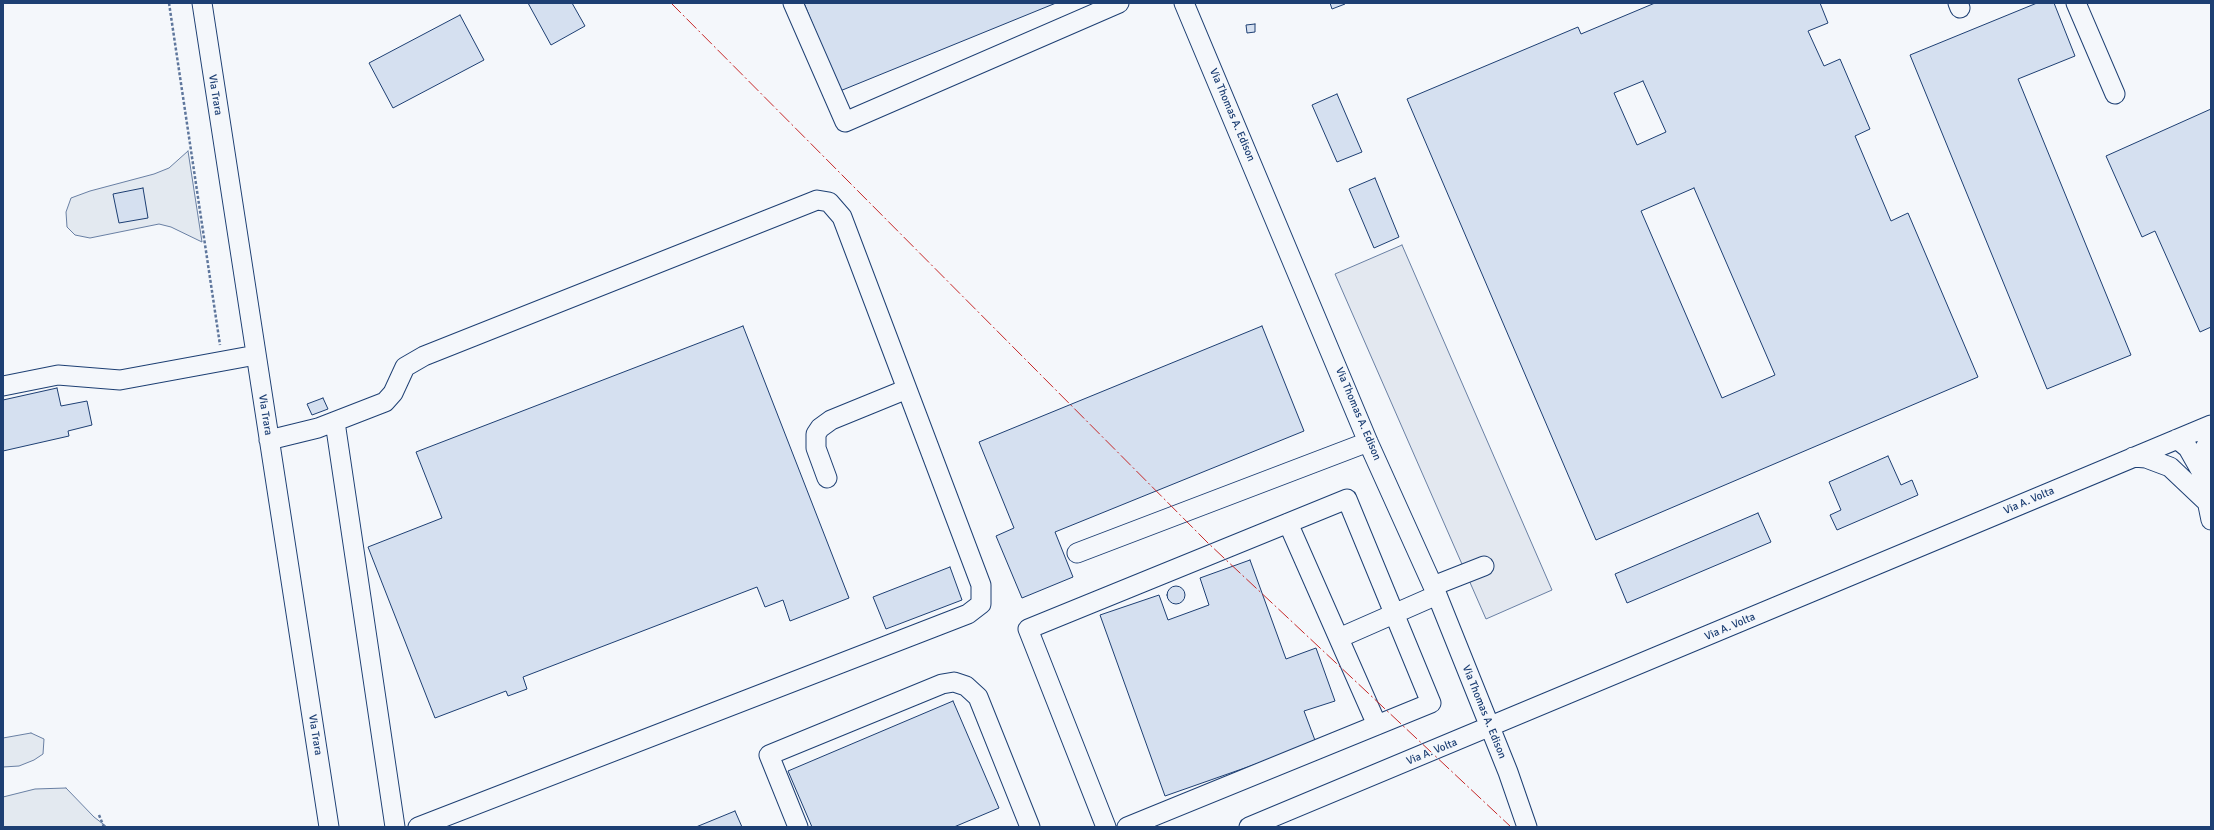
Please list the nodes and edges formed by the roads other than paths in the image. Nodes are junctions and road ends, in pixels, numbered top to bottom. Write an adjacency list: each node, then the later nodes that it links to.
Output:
1 (202, 3): 7 (street, Via Trara)
2 (793, 3): 3 (street)
3 (1119, 3)
4 (1184, 3): 15 (street, Via Thomas A. Edison)
5 (2076, 3): 6 (street)
6 (2114, 94)
7 (256, 355): 8 (street); 14 (street, Via Trara)
8 (3, 386)
9 (907, 389): 10 (street); 18 (street); 32 (street)
10 (334, 422): 14 (street); 31 (street)
11 (2211, 425): 13 (street, Via A. Volta)
12 (2211, 433): 17 (street)
13 (2177, 439): 16 (street, Via A. Volta); 17 (street); 19 (street)
14 (269, 440): 30 (street, Via Trara)
15 (1368, 442): 22 (street); 24 (street, Via Thomas A. Edison)
16 (2133, 457): 19 (street); 28 (street, Via A. Volta)
17 (2201, 471): 20 (street)
18 (827, 478)
19 (2185, 480): 20 (street)
20 (2209, 511)
21 (1288, 523): 25 (street); 26 (street); 34 (street)
22 (1077, 553)
23 (1484, 566): 24 (street)
24 (1435, 590): 25 (street); 28 (street, Via Thomas A. Edison)
25 (1394, 614): 26 (street); 27 (street)
26 (1339, 638): 27 (street)
27 (1377, 725): 35 (street)
28 (1491, 727): 36 (street, Via A. Volta); 37 (street, Via Thomas A. Edison)
29 (795, 826): 33 (street)
30 (329, 827)
31 (395, 827)
32 (418, 827)
33 (1030, 827)
34 (1106, 827)
35 (1127, 827)
36 (1249, 827)
37 (1527, 827)

